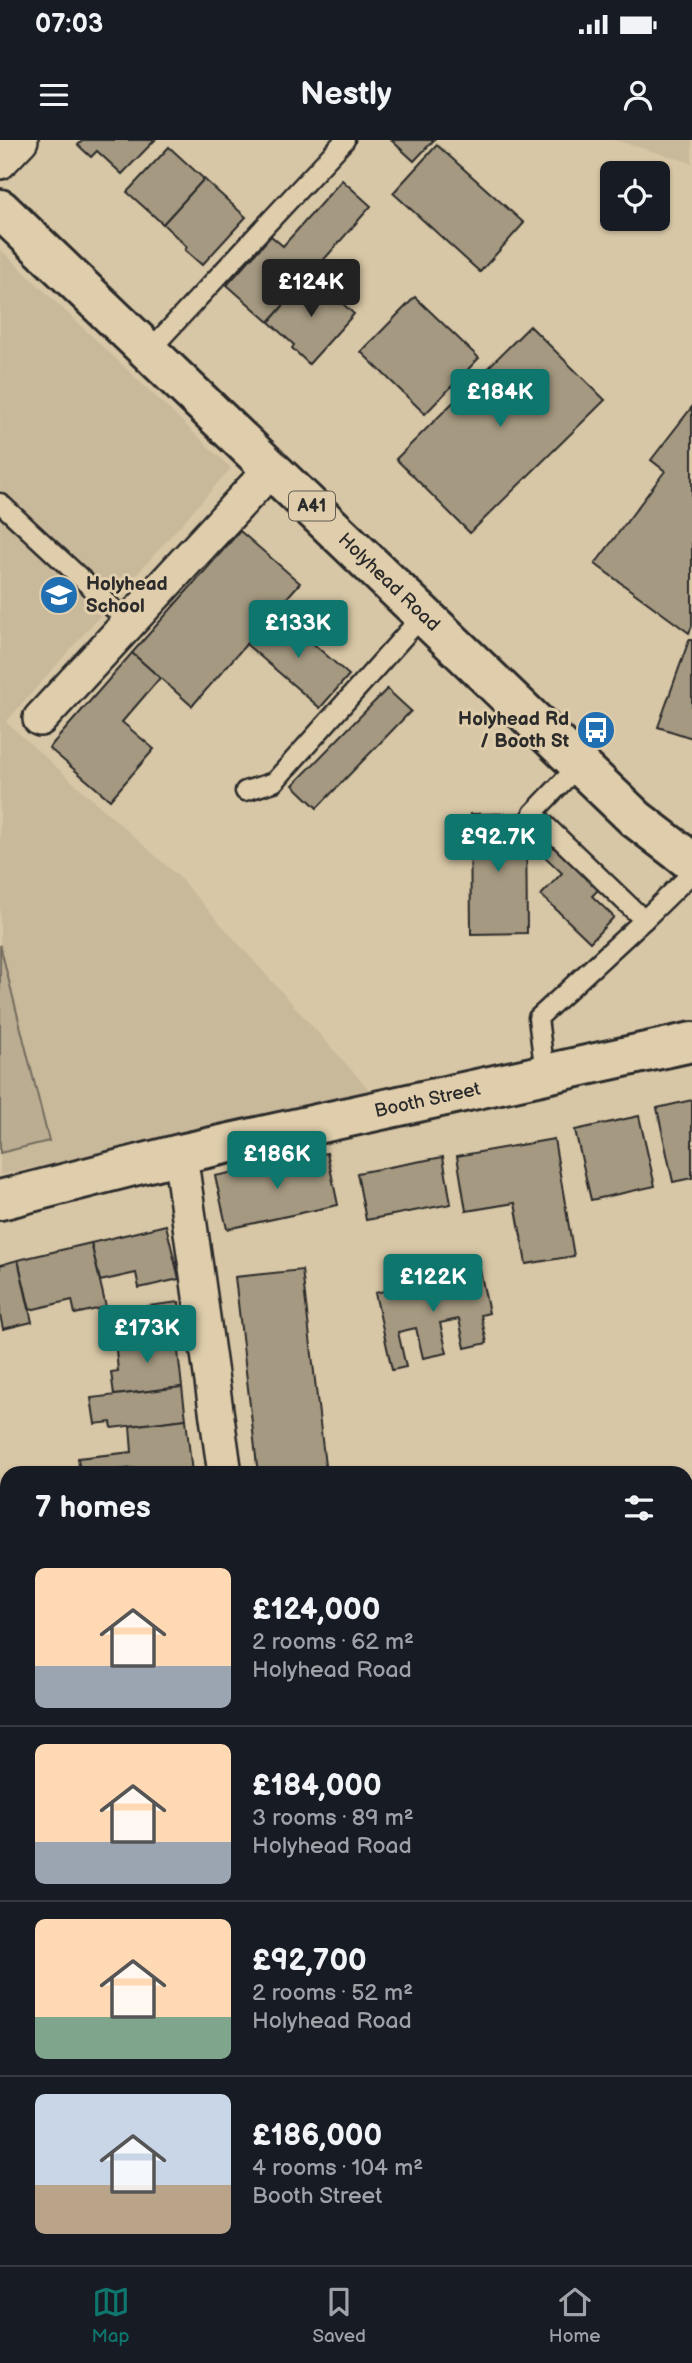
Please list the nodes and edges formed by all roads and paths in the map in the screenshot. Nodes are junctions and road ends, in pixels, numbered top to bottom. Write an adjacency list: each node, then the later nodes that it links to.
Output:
1 (21, 140): 3 (street)
2 (345, 140): 5 (lane)
3 (0, 162)
4 (0, 209): 5 (main road, Holyhead Road / A41)
5 (149, 351): 6 (main road, Holyhead Road / A41)
6 (272, 468): 8 (main road, Holyhead Road / A41); 9 (street)
7 (0, 503): 9 (lane)
8 (424, 614): 11 (main road, Holyhead Road / A41); 12 (lane)
9 (128, 622): 10 (street)
10 (40, 719)
11 (580, 764): 13 (main road, Holyhead Road / A41); 15 (lane)
12 (245, 791)
13 (692, 862)
14 (692, 873): 15 (lane)
15 (644, 920): 17 (lane)
16 (692, 1042): 17 (main road, Booth Street)
17 (545, 1074): 18 (main road, Booth Street)
18 (180, 1154): 19 (main road, Booth Street); 20 (street)
19 (0, 1200)
20 (224, 1466)

